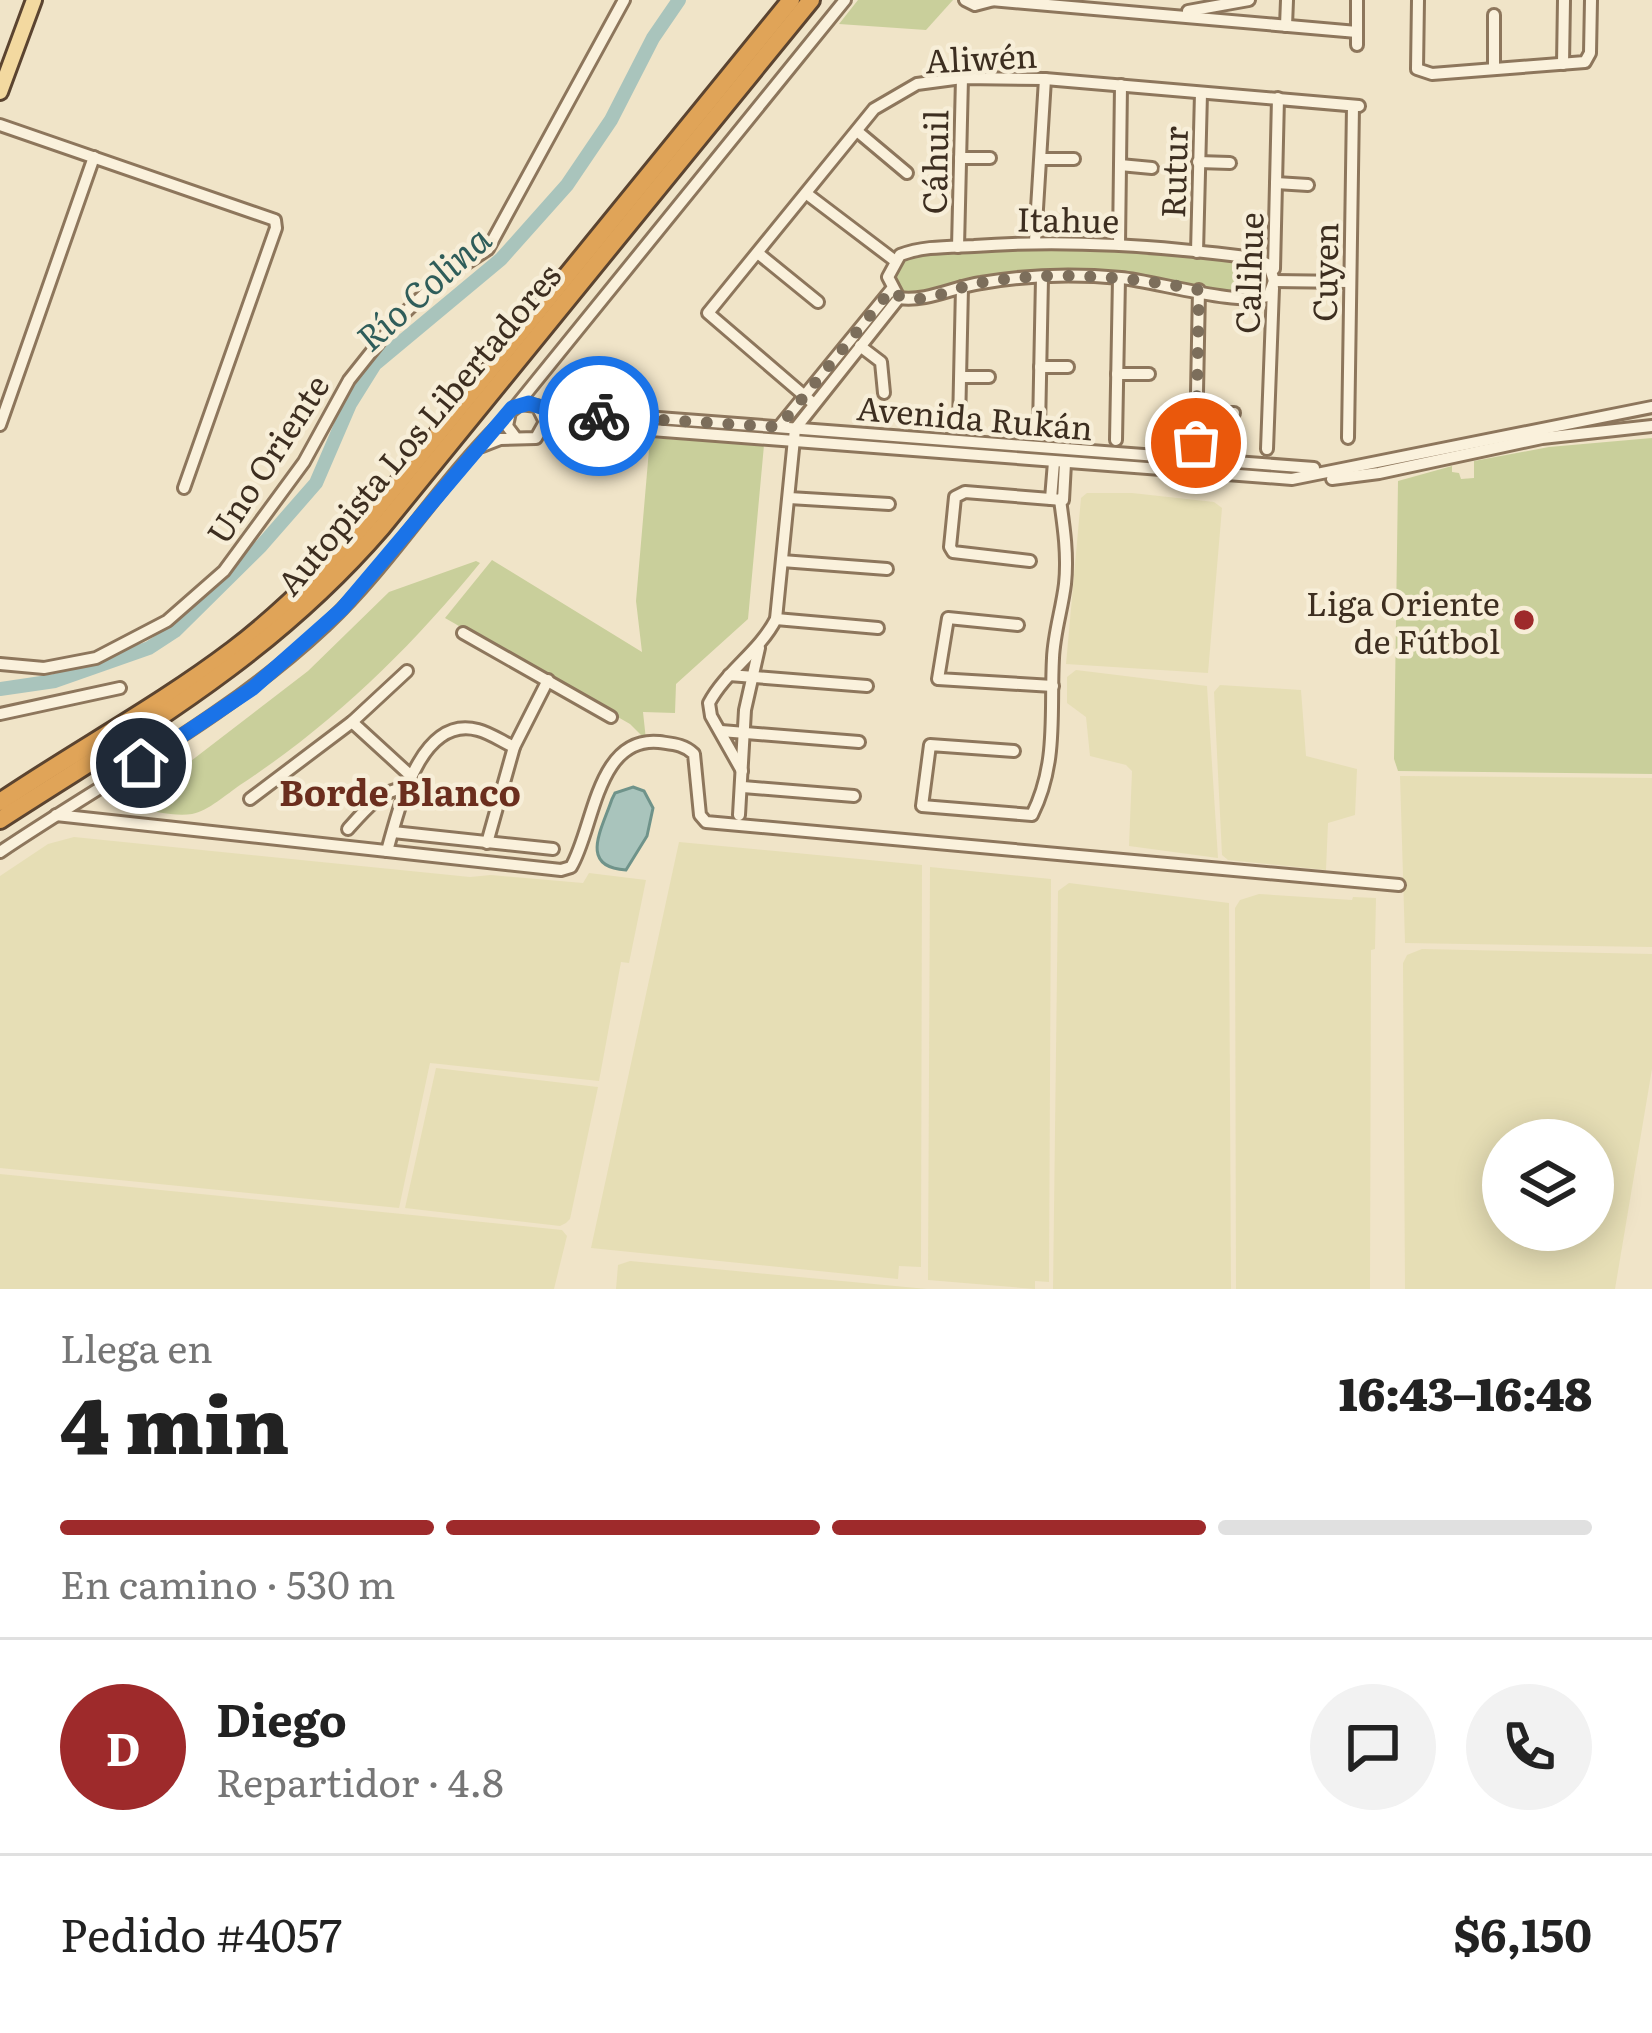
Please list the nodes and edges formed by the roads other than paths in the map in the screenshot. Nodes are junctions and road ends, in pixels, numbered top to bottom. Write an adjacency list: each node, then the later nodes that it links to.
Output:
1 (34, 0): 22 (main road)
2 (624, 0): 101 (street, Uno Oriente)
3 (791, 0): 123 (highway, Autopista Los Libertadores)
4 (811, 0): 127 (highway, Autopista Los Libertadores)
5 (844, 0): 58 (street)
6 (965, 0): 7 (street)
7 (993, 0): 14 (street)
8 (1249, 0): 14 (street)
9 (1287, 0): 16 (street)
10 (1357, 0): 16 (street)
11 (1418, 0): 18 (street)
12 (1564, 0): 17 (street)
13 (1591, 0): 17 (street)
14 (1173, 14): 16 (street)
15 (1494, 15): 18 (street)
16 (1286, 26)
17 (1563, 64): 18 (street)
18 (1494, 68)
19 (962, 78): 20 (street, Aliwén); 27 (street, Aliwén); 29 (street, Cáhuil)
20 (1045, 79): 21 (street, Aliwén); 31 (street)
21 (1121, 85): 23 (street, Aliwén); 35 (street)
22 (0, 92)
23 (1201, 93): 24 (street, Aliwén); 33 (street, Rutur)
24 (1278, 98): 25 (street, Aliwén); 38 (street, Calihue)
25 (1356, 106): 50 (street, Cuyen)
26 (0, 125): 28 (street)
27 (857, 131): 37 (street); 40 (street, Aliwén)
28 (94, 157): 71 (street); 89 (street)
29 (960, 158): 30 (street); 43 (street, Cáhuil)
30 (990, 158)
31 (1041, 159): 32 (street); 41 (street)
32 (1074, 159)
33 (1198, 162): 34 (street); 44 (street, Rutur)
34 (1230, 163)
35 (1120, 165): 36 (street); 42 (street)
36 (1152, 167)
37 (907, 173)
38 (1276, 183): 39 (street); 49 (street, Calihue)
39 (1308, 184)
40 (807, 194): 45 (street, Aliwén); 46 (street)
41 (1035, 242): 42 (street, Itahue); 43 (street, Itahue)
42 (1119, 244): 44 (street, Itahue)
43 (958, 247): 46 (street, Itahue)
44 (1197, 252): 49 (street, Itahue)
45 (759, 254): 54 (street); 64 (street, Aliwén)
46 (894, 260): 53 (street)
47 (1042, 278): 48 (street); 51 (street); 56 (street)
48 (1119, 278): 52 (street); 59 (street)
49 (1274, 280): 50 (street); 52 (street); 85 (street, Calihue)
50 (1349, 282): 79 (street, Cuyen)
51 (962, 287): 53 (street); 61 (street)
52 (1199, 290): 68 (street)
53 (895, 294): 55 (street); 64 (street)
54 (818, 302)
55 (860, 346): 63 (street); 64 (street)
56 (1040, 367): 57 (street); 76 (street)
57 (1067, 367)
58 (543, 370): 66 (street); 67 (street)
59 (1117, 374): 60 (street); 80 (street)
60 (1149, 374)
61 (962, 377): 62 (street); 70 (street)
62 (989, 377)
63 (884, 394)
64 (809, 400): 74 (street); 75 (street)
65 (1652, 407): 88 (street, Avenida Rukán)
66 (539, 408): 67 (street); 72 (street, Avenida Rukán); 77 (street)
67 (512, 411): 78 (street); 83 (street)
68 (1198, 412): 69 (street); 82 (street)
69 (1234, 413)
70 (959, 424)
71 (0, 425)
72 (673, 426): 74 (street, Avenida Rukán); 77 (street, Avenida Rukán); 81 (street, Avenida Rukán)
73 (1652, 426): 88 (street)
74 (779, 427): 75 (street, Avenida Rukán)
75 (795, 429): 81 (street); 84 (street, Avenida Rukán)
76 (1039, 429)
77 (543, 430): 78 (street)
78 (516, 438): 83 (street)
79 (1348, 438)
80 (1116, 440)
81 (793, 442): 84 (street, Avenida Rukán); 90 (street)
82 (1196, 443)
83 (479, 448): 120 (street)
84 (956, 448): 86 (street, Avenida Rukán); 87 (street, Avenida Rukán)
85 (1268, 449)
86 (1118, 461): 87 (street, Avenida Rukán); 88 (street, Avenida Rukán)
87 (1060, 463): 91 (street)
88 (1333, 474)
89 (184, 488)
90 (789, 498): 92 (street); 93 (street)
91 (1058, 500): 94 (street); 107 (street)
92 (889, 504)
93 (782, 561): 95 (street); 96 (street)
94 (1030, 561)
95 (886, 568)
96 (776, 619): 98 (street); 100 (street)
97 (1018, 625): 107 (street)
98 (878, 628)
99 (464, 634): 105 (street)
100 (760, 645): 103 (street); 104 (street)
101 (0, 664)
102 (407, 671): 111 (street)
103 (729, 675): 104 (street); 112 (street)
104 (751, 676): 106 (street); 113 (street)
105 (548, 680): 110 (street); 115 (street)
106 (867, 686)
107 (1052, 686): 116 (street)
108 (120, 688): 109 (street)
109 (0, 715)
110 (611, 717)
111 (352, 722): 118 (street); 122 (street)
112 (721, 731): 113 (street); 117 (street)
113 (744, 733): 114 (street); 117 (street)
114 (859, 742)
115 (514, 748): 118 (street); 130 (street)
116 (1014, 751)
117 (742, 771): 119 (street)
118 (407, 781): 128 (street); 129 (street)
119 (743, 787): 121 (street); 125 (street)
120 (86, 796): 124 (street); 126 (street)
121 (854, 796)
122 (250, 799)
123 (0, 802)
124 (56, 815): 126 (street); 133 (street)
125 (739, 815)
126 (96, 817): 132 (street)
127 (0, 820)
128 (348, 829)
129 (393, 832): 130 (street); 132 (street)
130 (487, 843): 131 (street)
131 (554, 849)
132 (387, 851): 134 (street)
133 (0, 852)
134 (1399, 885)

